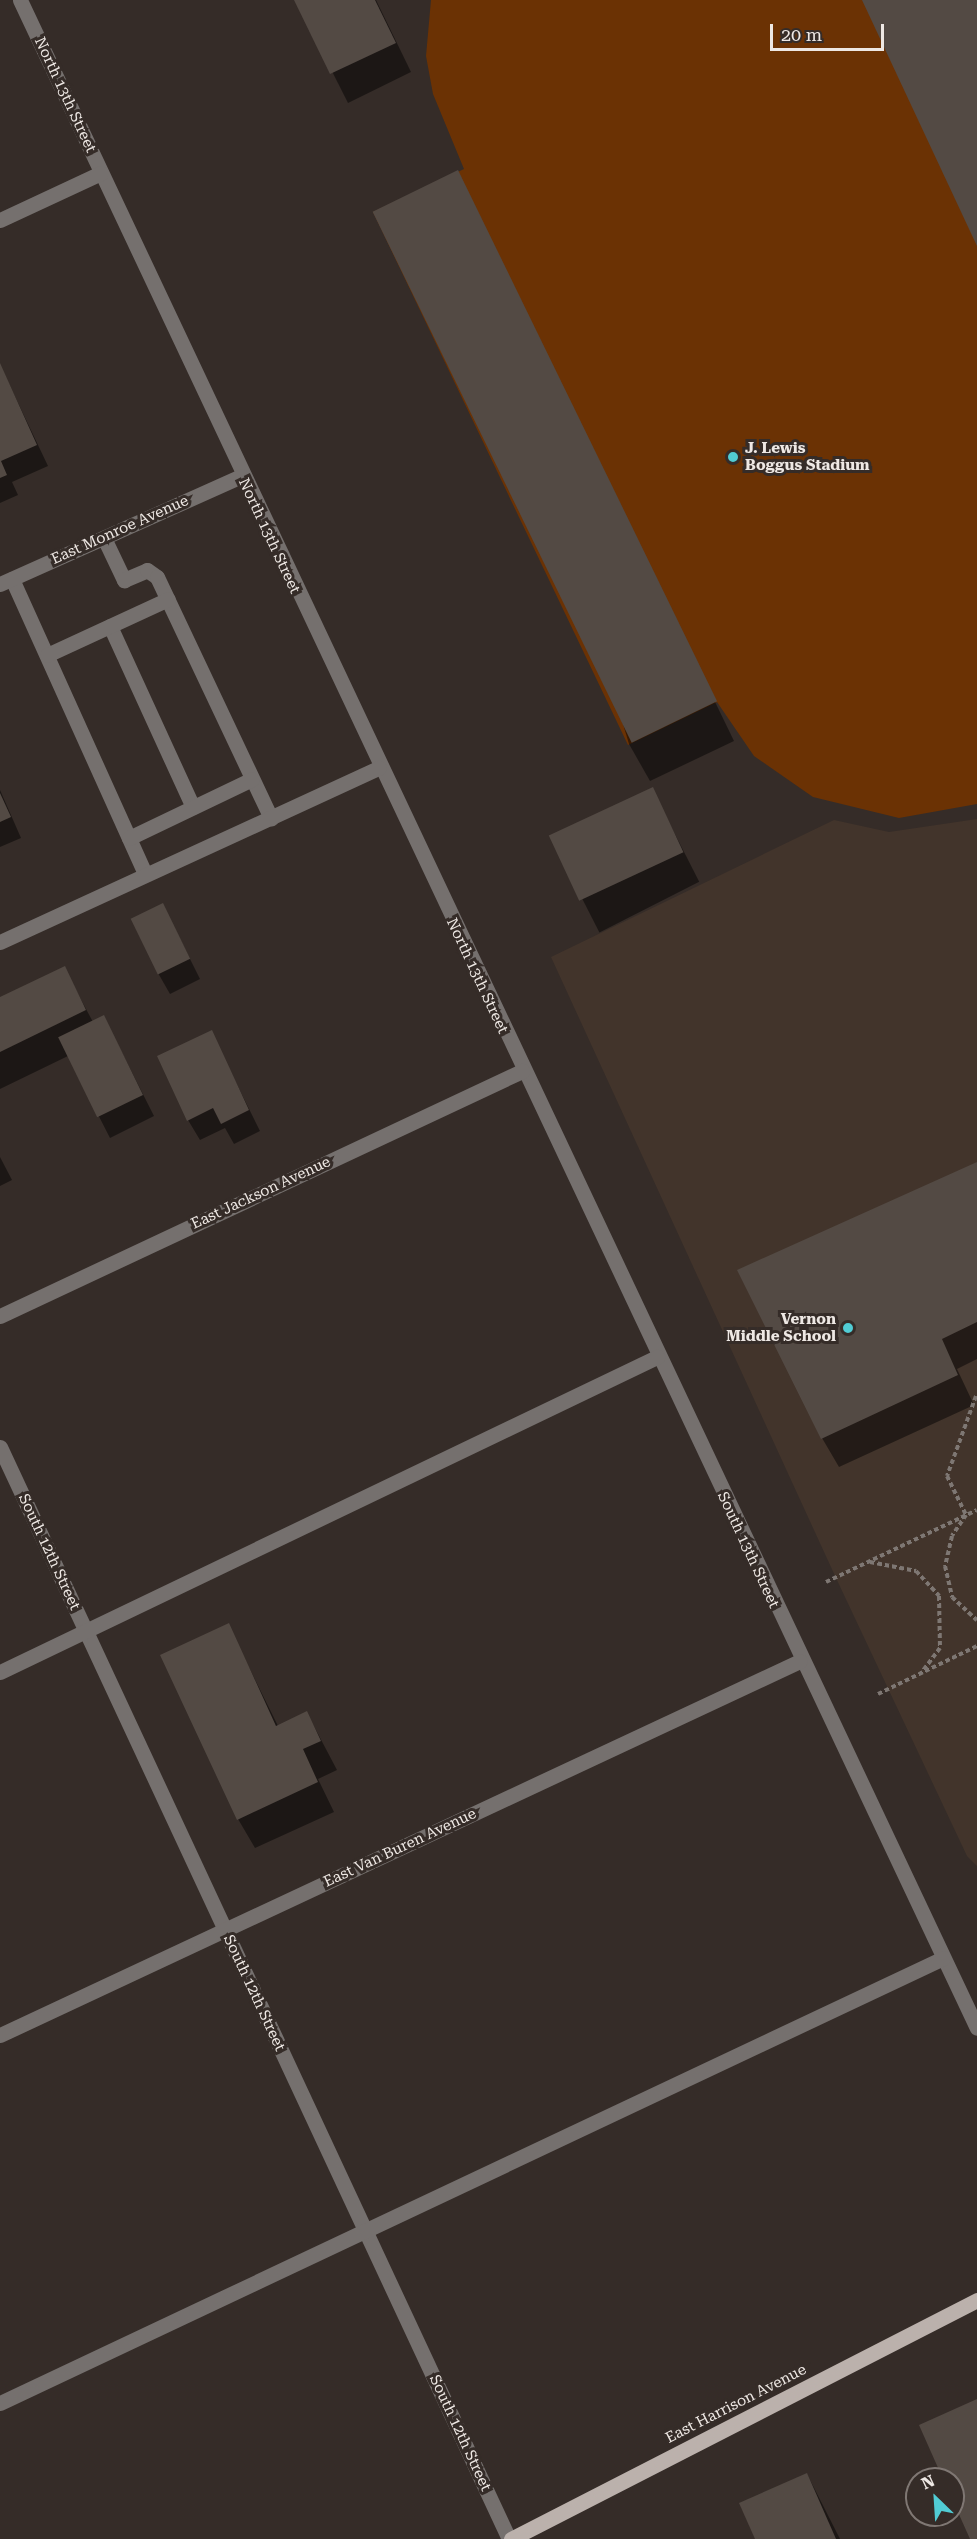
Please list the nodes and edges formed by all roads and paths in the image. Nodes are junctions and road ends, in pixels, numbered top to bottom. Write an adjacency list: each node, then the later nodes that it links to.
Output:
1 (20, 0): 2 (street, North 13th Street)
2 (101, 173): 3 (street); 4 (street, North 13th Street)
3 (0, 220)
4 (241, 476): 5 (street, East Monroe Avenue); 10 (street, North 13th Street)
5 (104, 538): 6 (street, East Monroe Avenue); 7 (street)
6 (6, 581): 9 (street)
7 (168, 599): 8 (street); 11 (street)
8 (110, 626): 9 (street); 12 (street)
9 (47, 656): 14 (street)
10 (379, 768): 13 (street); 17 (street, North 13th Street)
11 (252, 779): 12 (street); 13 (street)
12 (193, 807): 14 (street)
13 (271, 818): 15 (street)
14 (129, 838): 15 (street)
15 (145, 874): 16 (street)
16 (0, 942)
17 (522, 1071): 18 (street, East Jackson Avenue); 19 (street, South 13th Street)
18 (0, 1316)
19 (657, 1357): 27 (street); 29 (street, South 13th Street)
20 (976, 1396): 23 (path)
21 (0, 1447): 27 (street, South 12th Street)
22 (977, 1510): 23 (path)
23 (966, 1515): 24 (path); 26 (path)
24 (869, 1562): 25 (path); 31 (path)
25 (825, 1582)
26 (977, 1620)
27 (87, 1632): 30 (street); 33 (street, South 12th Street)
28 (977, 1646): 31 (path)
29 (800, 1661): 33 (street, East Van Buren Avenue); 34 (street, South 13th Street)
30 (0, 1672)
31 (921, 1673): 32 (path)
32 (878, 1694)
33 (224, 1930): 36 (street, East Van Buren Avenue); 37 (street, South 12th Street)
34 (943, 1958): 35 (street, South 13th Street); 37 (street)
35 (977, 2028)
36 (0, 2035)
37 (366, 2233): 39 (street); 40 (street, South 12th Street)
38 (977, 2300): 40 (main road, East Harrison Avenue)
39 (0, 2403)
40 (510, 2539)

